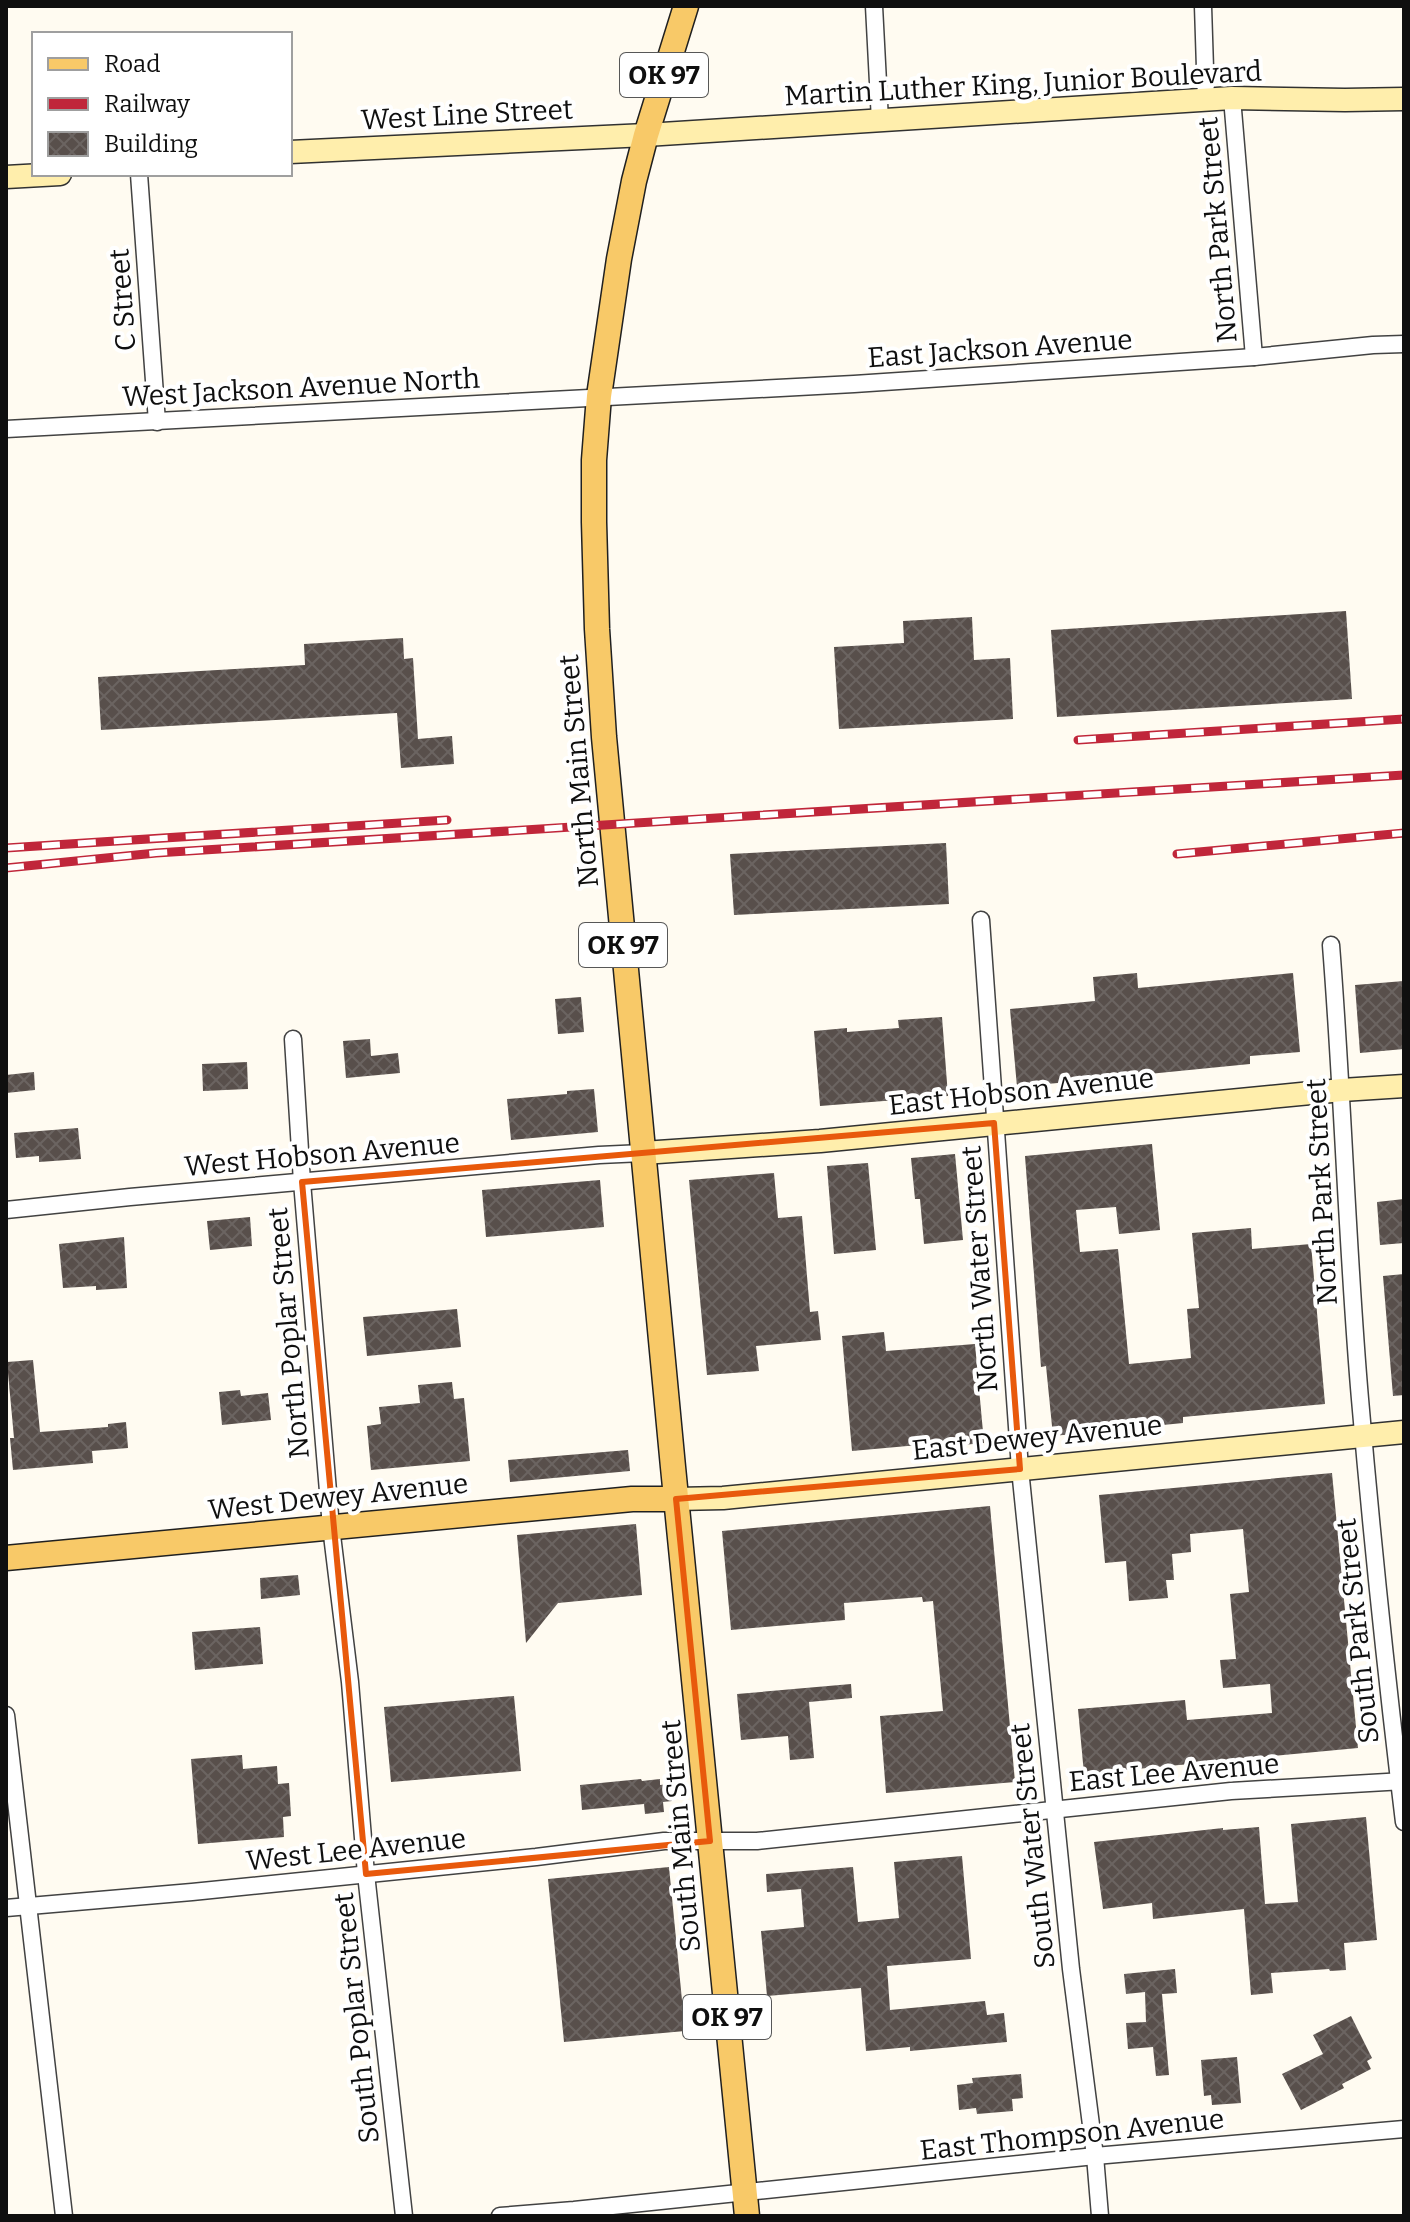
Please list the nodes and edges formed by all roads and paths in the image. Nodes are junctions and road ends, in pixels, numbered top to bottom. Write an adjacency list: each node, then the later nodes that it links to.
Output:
1 (686, 6): 8 (main road, OK 97)
2 (874, 6): 7 (street)
3 (1203, 6): 6 (street)
4 (1232, 98): 5 (street, Martin Luther King, Junior Boulevard); 6 (street, Martin Luther King, Junior Boulevard); 14 (street, North Park Street)
5 (1404, 99)
6 (1206, 100): 7 (street, Martin Luther King, Junior Boulevard)
7 (880, 121): 8 (street, Martin Luther King, Junior Boulevard)
8 (646, 135): 9 (street, West Line Street); 15 (main road, North Main Street / OK 97)
9 (292, 152)
10 (32, 176): 12 (street)
11 (139, 176): 16 (street, C Street)
12 (6, 177)
13 (1404, 344): 14 (street, East Jackson Avenue)
14 (1254, 357): 15 (street, East Jackson Avenue)
15 (599, 396): 16 (street, West Jackson Avenue North); 24 (main road, North Main Street / OK 97)
16 (157, 422): 17 (street, West Jackson Avenue North)
17 (6, 429)
18 (981, 920): 23 (street, North Water Street)
19 (1331, 945): 22 (street, North Park Street)
20 (293, 1039): 25 (street, North Poplar Street)
21 (1404, 1086): 22 (street, East Hobson Avenue)
22 (1342, 1090): 23 (street, East Hobson Avenue); 28 (street, North Park Street)
23 (994, 1123): 24 (street, East Hobson Avenue); 29 (street, North Water Street)
24 (643, 1153): 25 (street, West Hobson Avenue); 30 (main road, North Main Street / OK 97)
25 (302, 1182): 26 (street, West Hobson Avenue); 31 (street, North Poplar Street)
26 (6, 1210)
27 (1404, 1432): 28 (street, East Dewey Avenue)
28 (1364, 1435): 29 (street, East Dewey Avenue); 34 (street, South Park Street)
29 (1020, 1469): 30 (street, East Dewey Avenue); 35 (street, South Water Street)
30 (676, 1499): 31 (main road, West Dewey Avenue); 37 (main road, South Main Street / OK 97)
31 (331, 1527): 32 (main road, West Dewey Avenue); 38 (street, South Poplar Street)
32 (6, 1558)
33 (6, 1715): 39 (street)
34 (1402, 1781): 35 (street, East Lee Avenue); 36 (street, South Park Street)
35 (1055, 1809): 37 (street, East Lee Avenue); 42 (street, South Water Street)
36 (1404, 1822)
37 (710, 1841): 38 (street, West Lee Avenue); 43 (main road, South Main Street / OK 97)
38 (366, 1874): 39 (street, West Lee Avenue); 45 (street, South Poplar Street)
39 (27, 1906): 40 (street, West Lee Avenue); 44 (street)
40 (6, 1908)
41 (1404, 2129): 42 (street, East Thompson Avenue)
42 (1095, 2156): 43 (street, East Thompson Avenue); 47 (street, South Water Street)
43 (746, 2204): 46 (street, East Thompson Avenue)
44 (64, 2216)
45 (404, 2216)
46 (500, 2216)
47 (1100, 2216)

